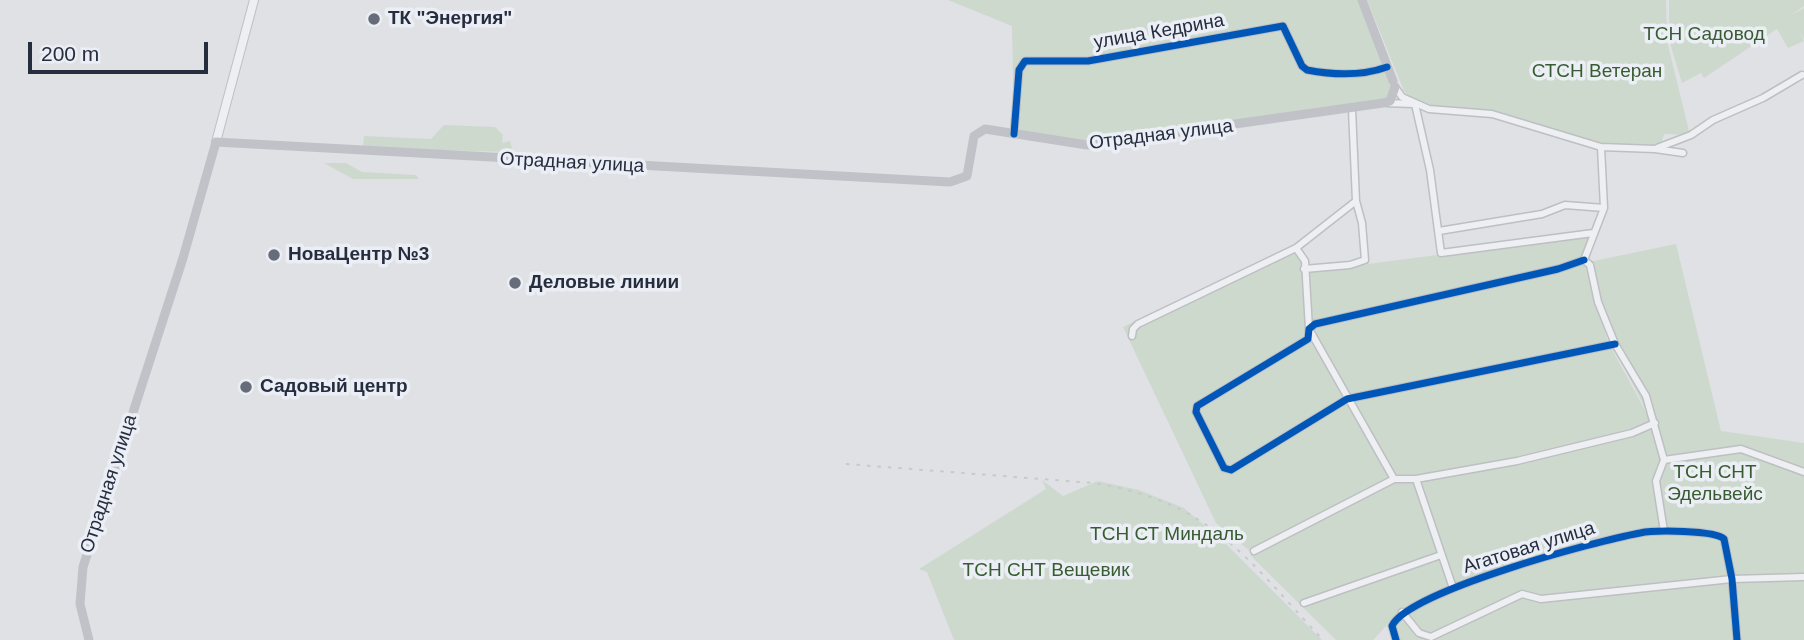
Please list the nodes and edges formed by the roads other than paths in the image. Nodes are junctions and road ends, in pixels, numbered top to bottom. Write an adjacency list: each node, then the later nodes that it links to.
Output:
1 (254, 0): 10 (street)
2 (1362, 0): 3 (main road)
3 (1387, 67): 5 (main road); 9 (street, улица Кедрина)
4 (1802, 75): 12 (street)
5 (1394, 84): 6 (main road); 7 (street)
6 (1383, 103): 7 (street); 8 (main road, Отрадная улица)
7 (1415, 104): 11 (street); 16 (street)
8 (1352, 109): 9 (main road, Отрадная улица); 14 (street)
9 (1014, 134): 10 (main road, Отрадная улица)
10 (216, 142): 38 (main road, Отрадная улица)
11 (1601, 147): 12 (street); 15 (street)
12 (1655, 149): 13 (street)
13 (1683, 153)
14 (1356, 201): 18 (street); 20 (street)
15 (1604, 208): 16 (street); 17 (street)
16 (1439, 231): 17 (street)
17 (1593, 233): 19 (street)
18 (1296, 248): 20 (street); 22 (street)
19 (1587, 263): 21 (street); 23 (street)
20 (1304, 269): 21 (street)
21 (1309, 329): 24 (street); 24 (street)
22 (1132, 336)
23 (1615, 344): 24 (street); 25 (street)
24 (1348, 399): 28 (street)
25 (1655, 423): 26 (street); 29 (street)
26 (1664, 460): 27 (street); 30 (street)
27 (1804, 472)
28 (1394, 479): 29 (street); 31 (street)
29 (1416, 479): 32 (street)
30 (1664, 531): 34 (street, Агатовая улица); 35 (street, Агатовая улица)
31 (1254, 551)
32 (1441, 555): 35 (street); 36 (street)
33 (1804, 577): 34 (street)
34 (1732, 579): 37 (street); 40 (street, Агатовая улица)
35 (1453, 588): 37 (street, Агатовая улица)
36 (1304, 603)
37 (1402, 612): 39 (street)
38 (89, 640)
39 (1396, 640)
40 (1737, 640)

